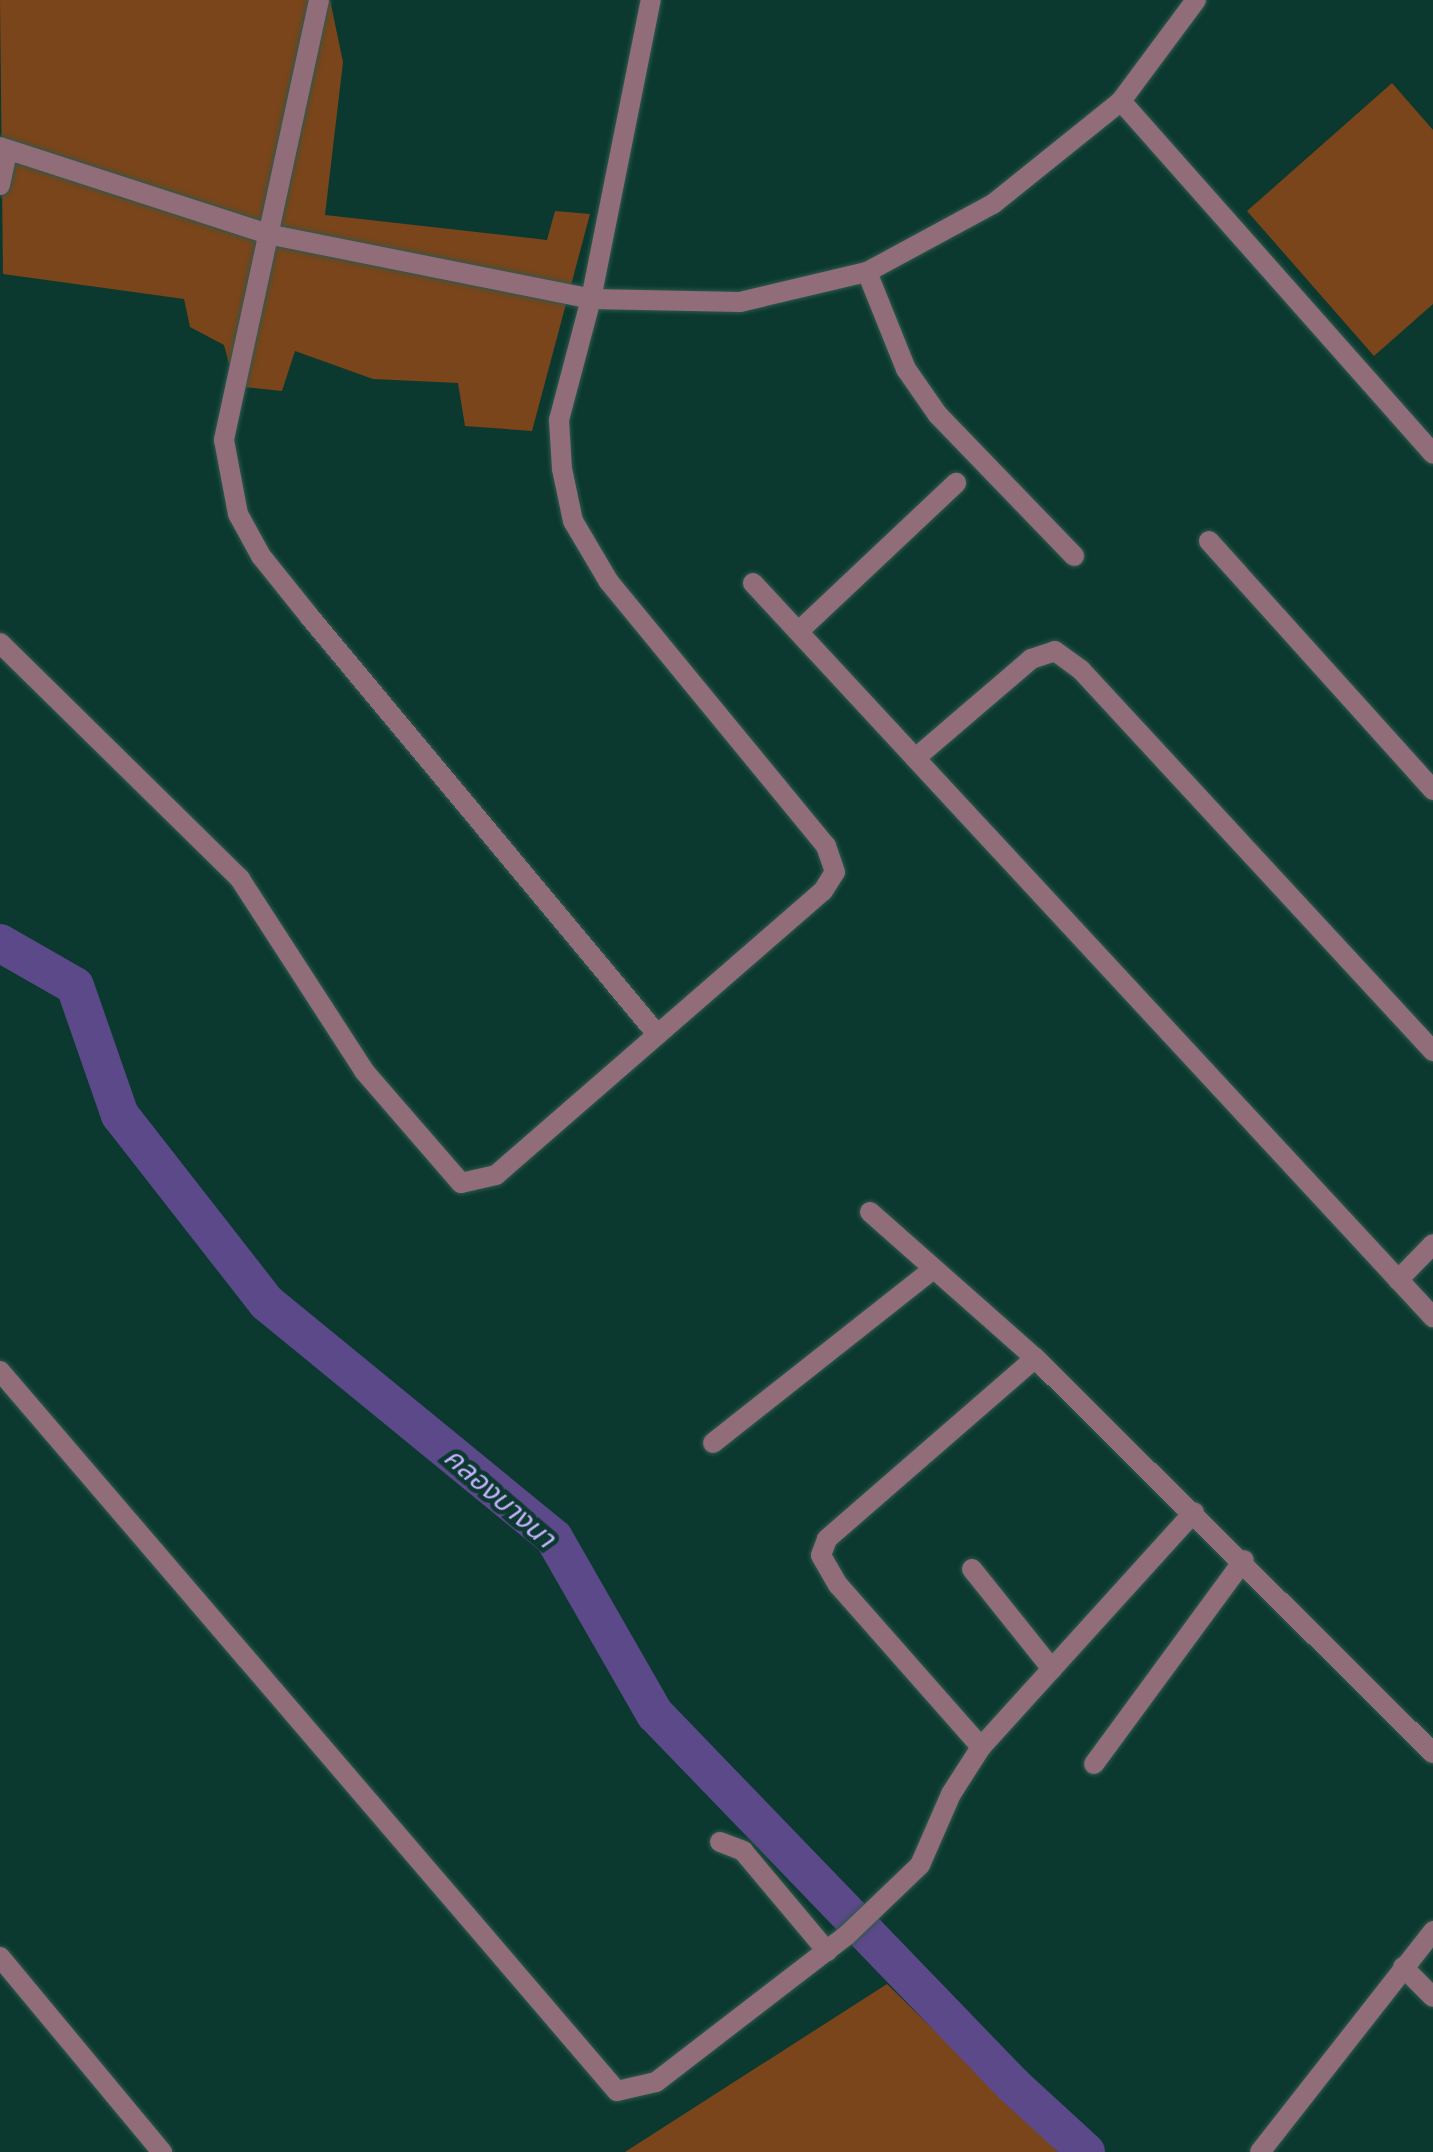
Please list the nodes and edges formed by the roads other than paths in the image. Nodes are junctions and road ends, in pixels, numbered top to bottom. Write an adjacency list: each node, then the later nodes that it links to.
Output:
1 (319, 0): 7 (street)
2 (651, 0): 9 (street)
3 (1196, 0): 4 (street)
4 (1121, 101): 8 (street); 10 (street)
5 (4, 149): 6 (street); 7 (street)
6 (0, 185)
7 (266, 234): 9 (street); 19 (street)
8 (867, 272): 9 (street); 13 (street)
9 (591, 299): 19 (street)
10 (1433, 454)
11 (956, 482): 15 (street)
12 (1208, 541): 18 (street)
13 (1074, 556)
14 (752, 583): 15 (street)
15 (799, 631): 17 (street)
16 (0, 643): 19 (street)
17 (918, 756): 20 (street); 24 (street)
18 (1433, 790)
19 (656, 1033)
20 (1433, 1051)
21 (870, 1212): 23 (street)
22 (1433, 1244): 24 (street)
23 (931, 1271): 26 (street); 28 (street)
24 (1398, 1280): 25 (street)
25 (1433, 1317)
26 (1036, 1358): 29 (street); 33 (street)
27 (0, 1371): 38 (street)
28 (713, 1444)
29 (1194, 1512): 30 (street); 32 (street)
30 (1244, 1560): 34 (street); 35 (street)
31 (972, 1570): 32 (street)
32 (1052, 1669): 33 (street)
33 (981, 1747): 38 (street)
34 (1433, 1753)
35 (1094, 1764)
36 (720, 1842): 38 (street)
37 (1433, 1931): 40 (street)
38 (827, 1951)
39 (0, 1957): 42 (street)
40 (1404, 1967): 41 (street); 43 (street)
41 (1433, 1997)
42 (162, 2152)
43 (1260, 2152)

